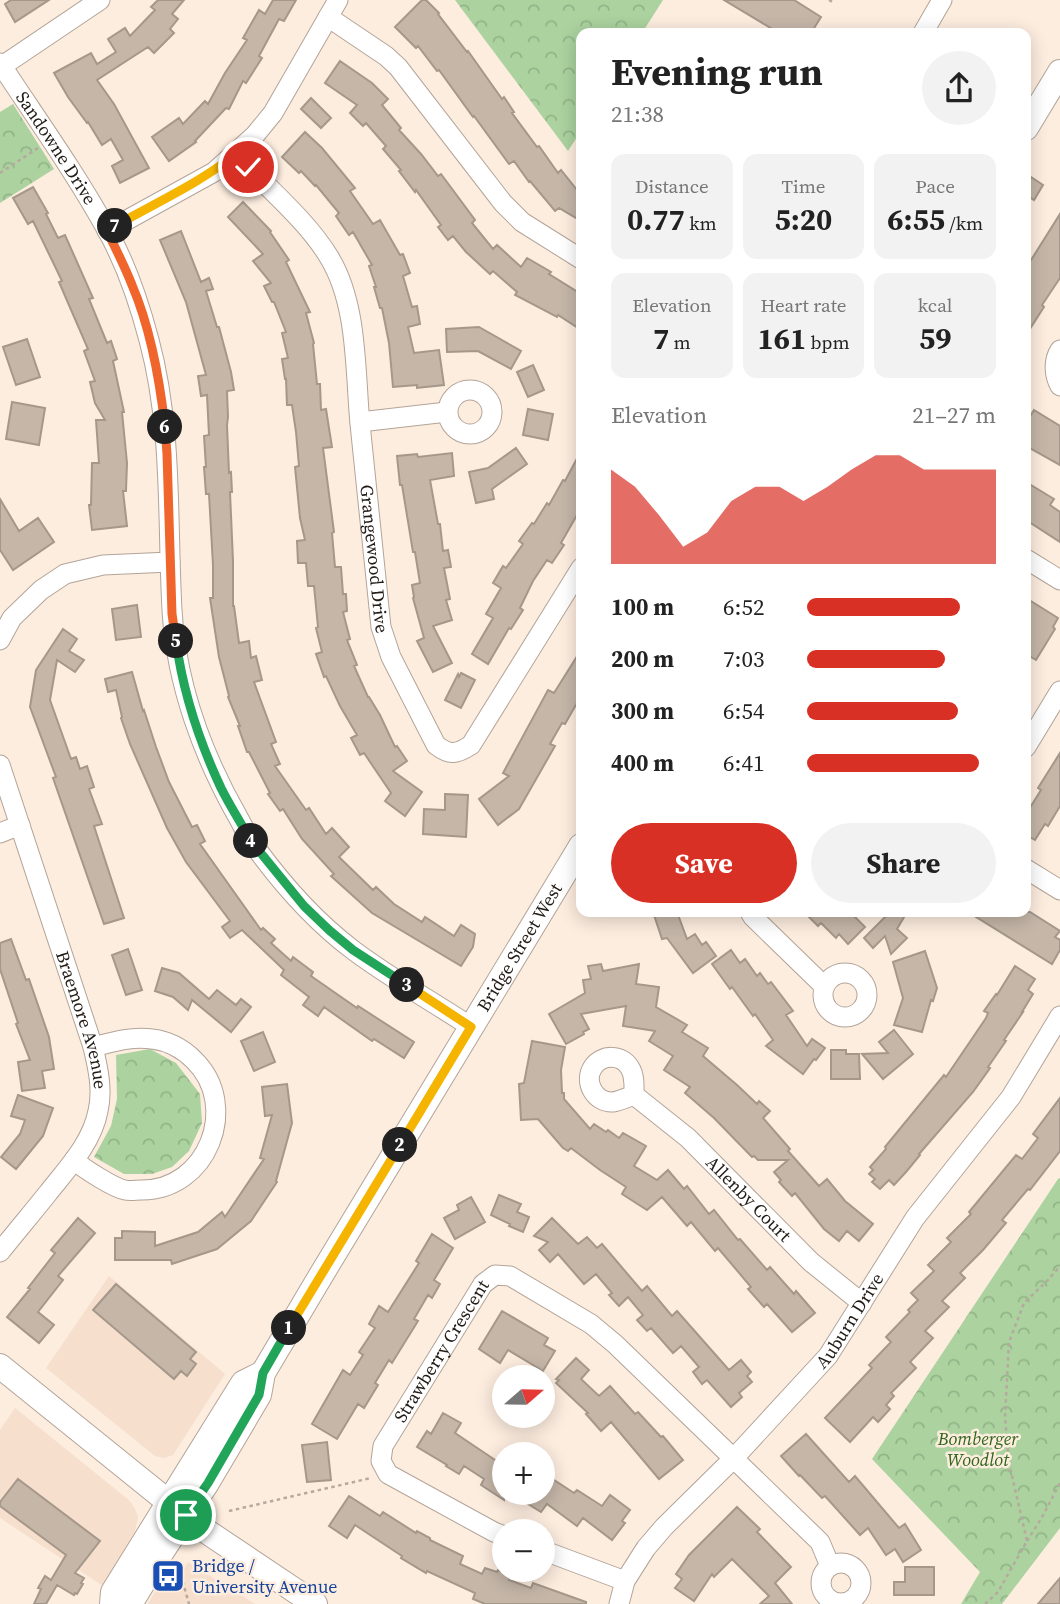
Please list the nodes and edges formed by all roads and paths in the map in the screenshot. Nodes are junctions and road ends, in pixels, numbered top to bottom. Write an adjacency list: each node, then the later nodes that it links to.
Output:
1 (100, 0): 9 (street)
2 (338, 0): 7 (street)
3 (829, 0): 6 (path)
4 (930, 0): 5 (street)
5 (942, 0): 8 (street)
6 (834, 3)
7 (328, 17): 13 (street); 16 (street)
8 (926, 28)
9 (1, 65): 12 (street, Sandowne Drive)
10 (1060, 72): 11 (main road)
11 (1031, 120)
12 (51, 140): 14 (path); 15 (street, Sandowne Drive)
13 (236, 154): 15 (street); 20 (street, Grangewood Drive)
14 (0, 173)
15 (107, 231): 21 (street, Sandowne Drive)
16 (576, 257)
17 (1060, 350): 18 (street)
18 (1060, 386)
19 (447, 412): 20 (street)
20 (360, 422): 23 (street, Grangewood Drive)
21 (170, 562): 25 (street); 38 (street, Sandowne Drive)
22 (1031, 562): 24 (street)
23 (576, 576)
24 (1060, 580)
25 (6, 613): 26 (street)
26 (0, 640)
27 (1060, 691): 28 (street)
28 (1031, 739)
29 (0, 765): 30 (street, Braemore Avenue)
30 (20, 825): 31 (street); 39 (street, Braemore Avenue)
31 (0, 833)
32 (576, 854): 38 (main road, Bridge Street West)
33 (1031, 872): 34 (street)
34 (1060, 890)
35 (753, 917): 36 (street)
36 (824, 986)
37 (1060, 1016): 44 (street, Auburn Drive)
38 (471, 1027): 49 (main road, Bridge Street West)
39 (93, 1047): 41 (street, Braemore Avenue); 41 (street)
40 (634, 1095): 44 (street, Allenby Court)
41 (74, 1160): 42 (street, Braemore Avenue)
42 (0, 1252)
43 (1060, 1266): 52 (path)
44 (862, 1303): 46 (street, Auburn Drive)
45 (0, 1366): 49 (main road)
46 (734, 1458): 47 (street, Strawberry Crescent); 55 (street); 56 (street, Auburn Drive)
47 (388, 1474): 50 (path); 51 (street)
48 (1060, 1483): 52 (path)
49 (177, 1508): 57 (main road); 58 (main road, Bridge Street West); 59 (main road, Bridge Street West)
50 (229, 1511)
51 (492, 1531)
52 (1027, 1541): 62 (path)
53 (555, 1555): 56 (street)
54 (177, 1561): 60 (path)
55 (830, 1566)
56 (625, 1581): 61 (street, Auburn Drive)
57 (306, 1602)
58 (112, 1604)
59 (130, 1604)
60 (189, 1604)
61 (619, 1604)
62 (985, 1604)

